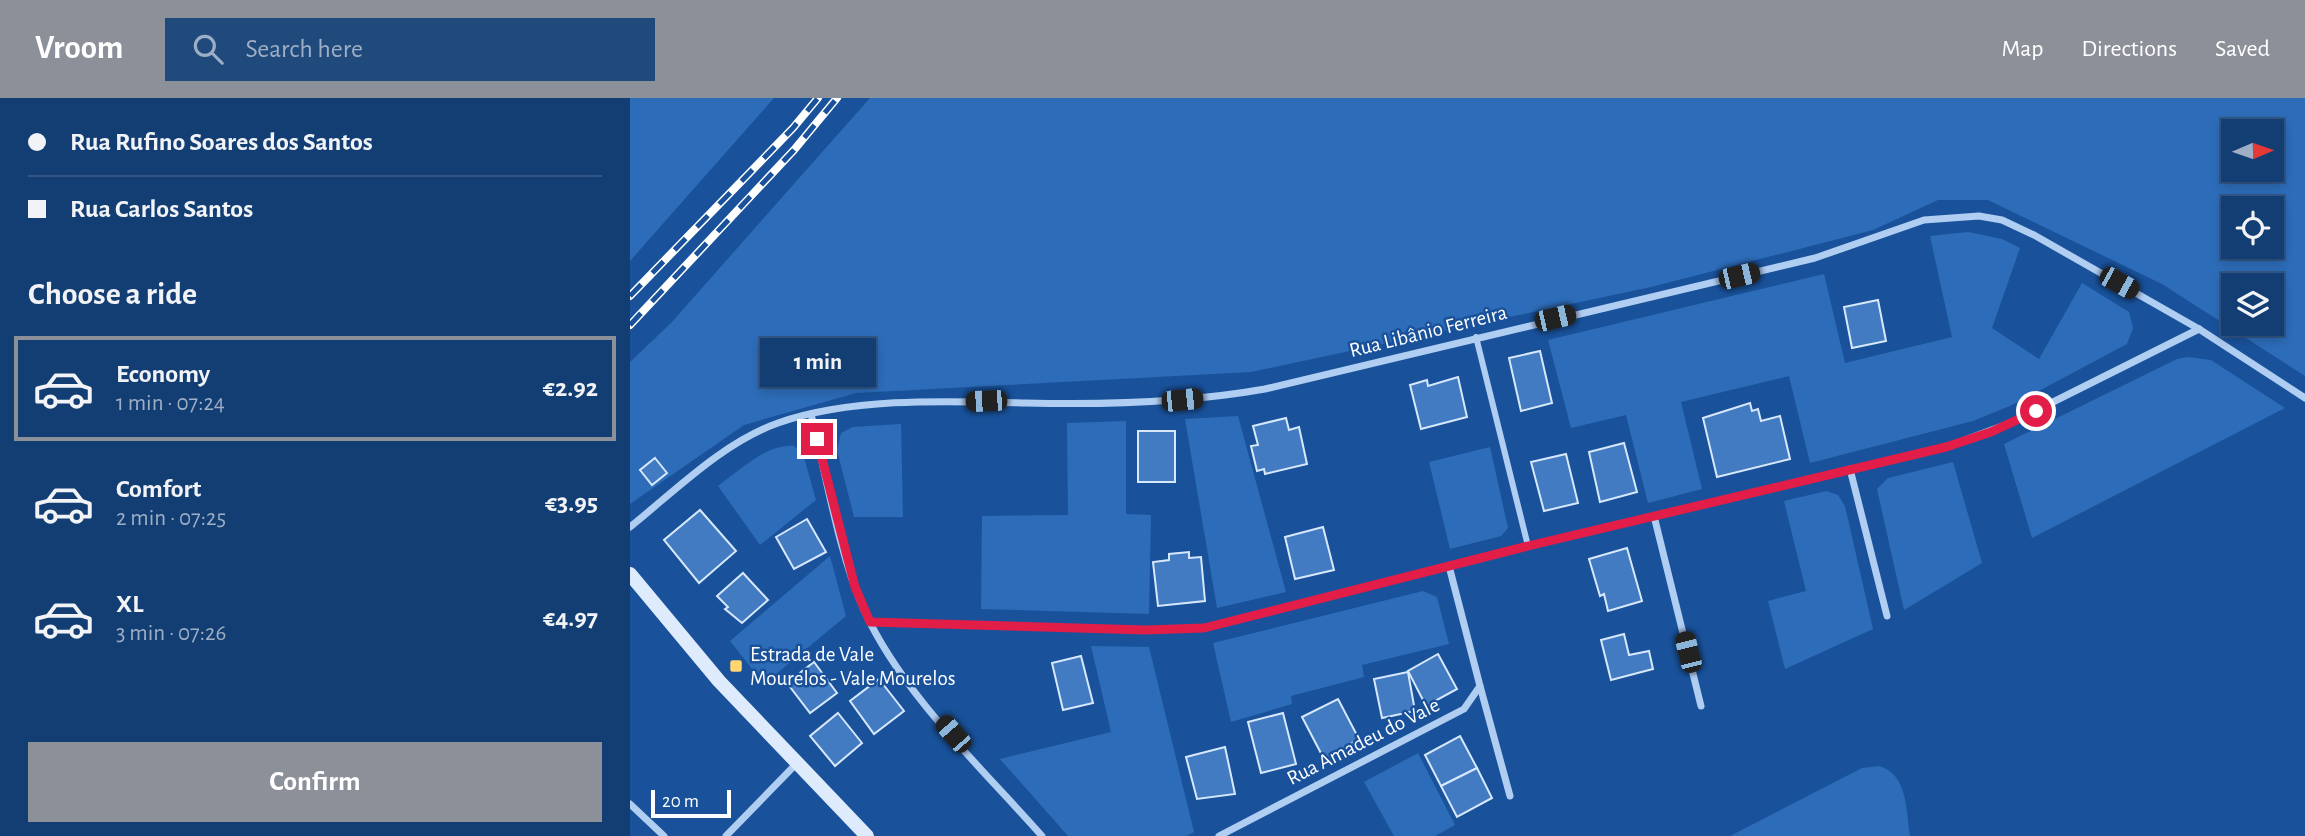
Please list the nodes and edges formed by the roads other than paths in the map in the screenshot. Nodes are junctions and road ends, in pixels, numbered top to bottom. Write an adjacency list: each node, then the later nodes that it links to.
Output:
1 (2199, 329): 2 (street, Rua Libânio Ferreira); 3 (street, Rua Libânio Ferreira); 5 (street)
2 (1476, 337): 4 (street, Rua Libânio Ferreira); 8 (street)
3 (2305, 398)
4 (811, 414): 7 (street, Rua Libânio Ferreira); 12 (street)
5 (1850, 469): 6 (street); 11 (street)
6 (1654, 516): 8 (street); 14 (street)
7 (630, 527)
8 (1528, 546): 9 (street)
9 (1449, 566): 12 (street); 13 (street)
10 (630, 574): 15 (main road)
11 (1887, 616)
12 (870, 622): 21 (street)
13 (1480, 686): 16 (street); 22 (street, Rua Amadeu do Vale)
14 (1701, 706)
15 (796, 764): 19 (street); 20 (main road)
16 (1510, 796)
17 (630, 804): 18 (street)
18 (664, 836)
19 (726, 836)
20 (867, 836)
21 (1042, 836)
22 (1219, 836)

